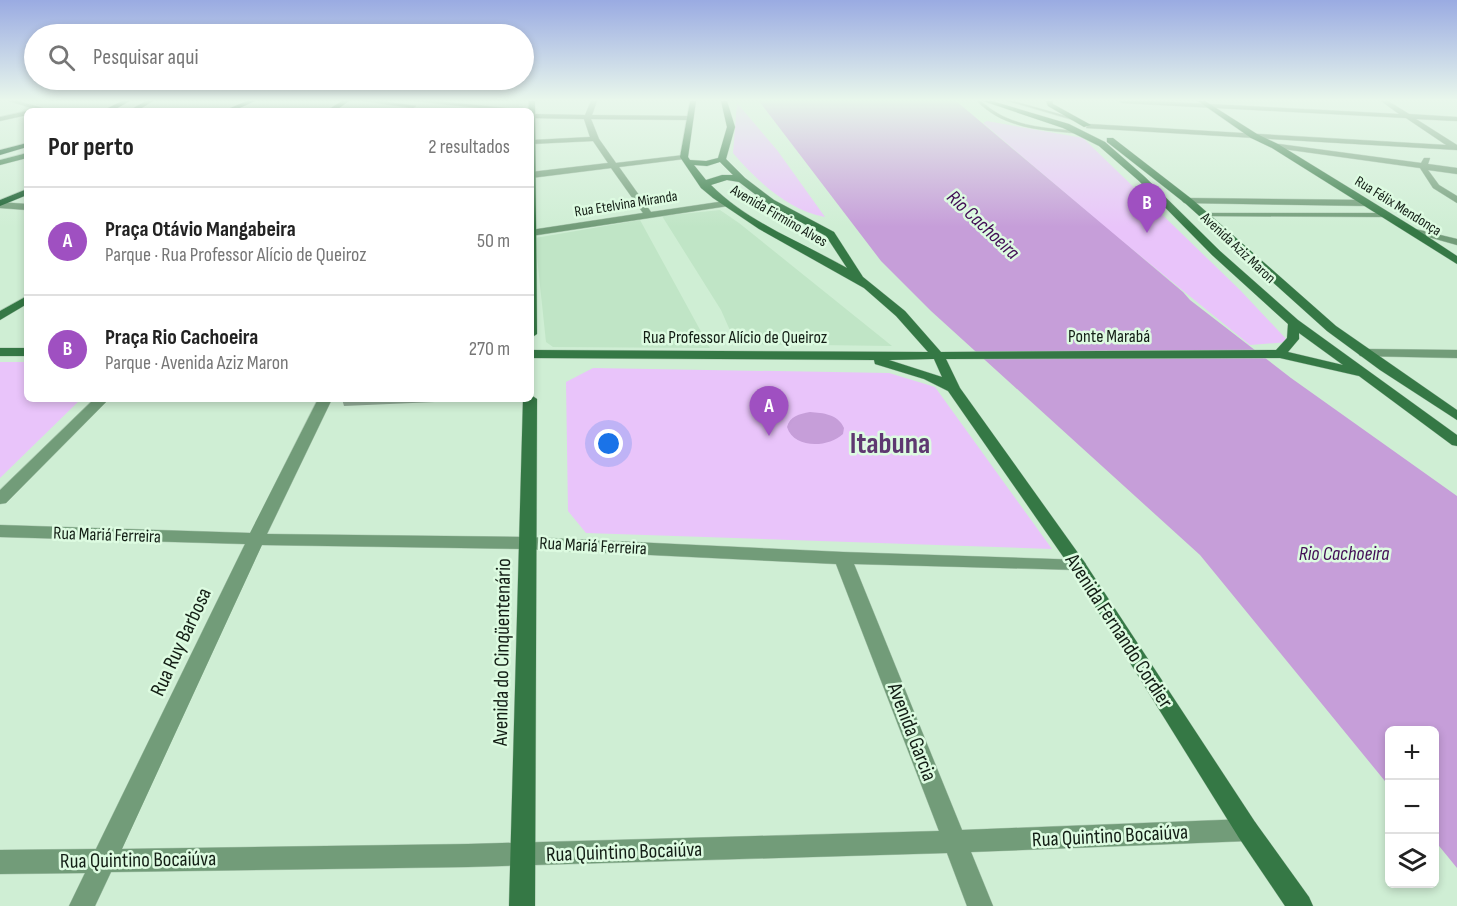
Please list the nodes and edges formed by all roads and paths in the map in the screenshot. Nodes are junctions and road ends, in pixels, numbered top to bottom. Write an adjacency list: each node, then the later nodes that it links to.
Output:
1 (598, 143): 16 (street)
2 (687, 143): 14 (main road)
3 (727, 143): 13 (main road, Avenida Firmino Alves)
4 (1101, 143): 39 (main road, Avenida Aziz Maron)
5 (1110, 143): 24 (main road, Avenida Aziz Maron)
6 (1269, 143): 8 (main road, Rua Félix Mendonça)
7 (1377, 143): 10 (street)
8 (1275, 146): 17 (street); 25 (main road, Rua Félix Mendonça)
9 (24, 147): 11 (main road)
10 (1456, 148): 17 (street)
11 (0, 153)
12 (24, 156): 15 (main road)
13 (722, 159): 14 (main road); 20 (main road, Avenida Firmino Alves)
14 (685, 160): 16 (street); 21 (main road, Avenida Firmino Alves)
15 (0, 163)
16 (612, 165): 19 (street); 31 (street)
17 (1423, 166): 18 (street); 23 (street)
18 (1457, 171)
19 (534, 175)
20 (742, 180): 21 (main road); 36 (main road, Avenida Firmino Alves)
21 (704, 186): 27 (main road, Avenida Firmino Alves)
22 (24, 193): 26 (main road)
23 (1457, 200)
24 (1187, 201): 25 (street); 29 (main road, Avenida Aziz Maron)
25 (1368, 203): 30 (main road, Rua Félix Mendonça)
26 (0, 204): 28 (street)
27 (725, 204): 31 (street, Rua Etelvina Miranda); 36 (main road, Avenida Firmino Alves)
28 (24, 207)
29 (1203, 215): 30 (lane); 42 (main road, Avenida Aziz Maron)
30 (1388, 215): 32 (main road, Rua Félix Mendonça)
31 (649, 216): 33 (street, Rua Etelvina Miranda)
32 (1410, 229): 34 (street); 35 (main road, Rua Félix Mendonça)
33 (534, 233)
34 (1457, 242)
35 (1457, 261)
36 (860, 280): 47 (main road, Avenida Firmino Alves)
37 (24, 301): 38 (main road)
38 (0, 316)
39 (1294, 323): 44 (main road); 48 (main road, Avenida Aziz Maron)
40 (0, 352): 41 (main road)
41 (24, 352)
42 (1364, 353): 45 (street); 53 (main road, Avenida Aziz Maron)
43 (534, 354): 46 (main road, Rua Professor Alício de Queiroz)
44 (1276, 354): 47 (main road, Ponte Marabá); 48 (main road, Ponte Marabá)
45 (1457, 354)
46 (866, 356): 47 (main road, Rua Professor Alício de Queiroz); 49 (main road)
47 (938, 356): 49 (main road, Avenida Fernando Cordier)
48 (1361, 373): 54 (main road, Avenida Aziz Maron)
49 (953, 388): 60 (main road, Avenida Fernando Cordier)
50 (99, 402): 55 (street)
51 (324, 402): 57 (street, Rua Ruy Barbosa)
52 (530, 402): 58 (main road, Avenida do Cinqüentenário)
53 (1457, 416)
54 (1457, 442)
55 (0, 499)
56 (0, 531): 57 (street, Rua Mariá Ferreira)
57 (256, 539): 58 (street, Rua Mariá Ferreira); 64 (street, Rua Ruy Barbosa)
58 (527, 543): 59 (street, Rua Mariá Ferreira); 63 (main road, Avenida do Cinqüentenário)
59 (843, 558): 60 (street, Rua Mariá Ferreira); 62 (street, Avenida Garcia)
60 (1077, 564): 61 (main road, Avenida Fernando Cordier)
61 (1247, 830): 62 (street, Rua Quintino Bocaiúva); 69 (main road, Avenida Fernando Cordier)
62 (955, 843): 63 (street, Rua Quintino Bocaiúva); 68 (street, Avenida Garcia)
63 (523, 855): 64 (street, Rua Quintino Bocaiúva); 67 (main road, Avenida do Cinqüentenário)
64 (104, 861): 65 (street, Rua Quintino Bocaiúva); 66 (street, Rua Ruy Barbosa)
65 (0, 862)
66 (82, 906)
67 (522, 906)
68 (980, 906)
69 (1300, 906)

